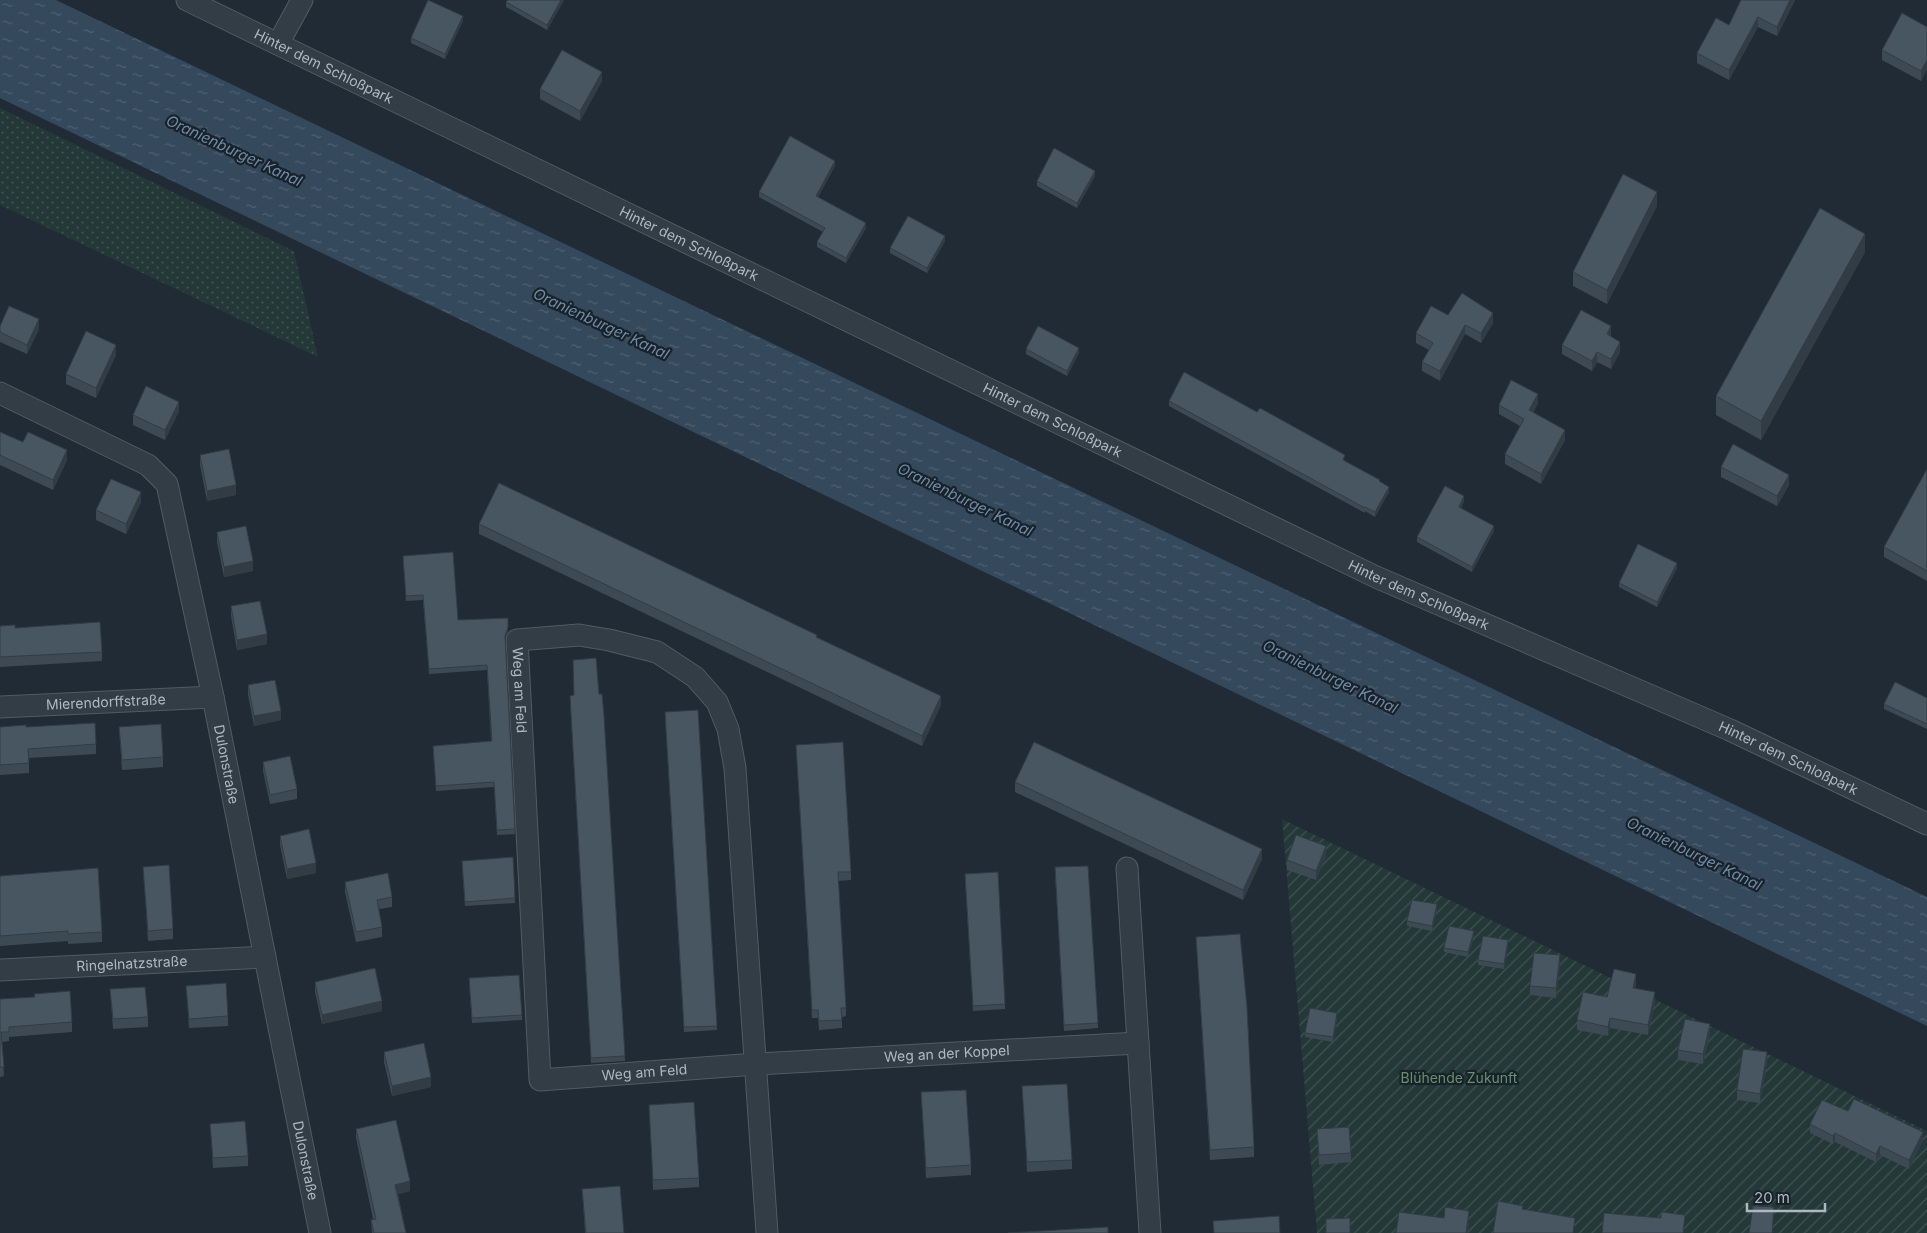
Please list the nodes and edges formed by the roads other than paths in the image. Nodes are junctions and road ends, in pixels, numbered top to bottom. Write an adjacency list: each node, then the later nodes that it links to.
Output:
1 (187, 0): 3 (street, Hinter dem Schloßpark)
2 (302, 0): 3 (street)
3 (278, 44): 7 (street, Hinter dem Schloßpark)
4 (0, 393): 5 (street, Dulonstraße)
5 (213, 697): 6 (street, Mierendorffstraße); 9 (street, Dulonstraße)
6 (0, 707)
7 (1927, 824)
8 (1128, 868): 11 (street)
9 (265, 957): 10 (street, Ringelnatzstraße); 13 (street, Dulonstraße)
10 (0, 970)
11 (1138, 1043): 12 (street, Weg an der Koppel); 15 (street)
12 (756, 1064): 12 (street, Weg am Feld); 14 (street, Weg am Feld)
13 (320, 1233)
14 (767, 1233)
15 (1150, 1233)

